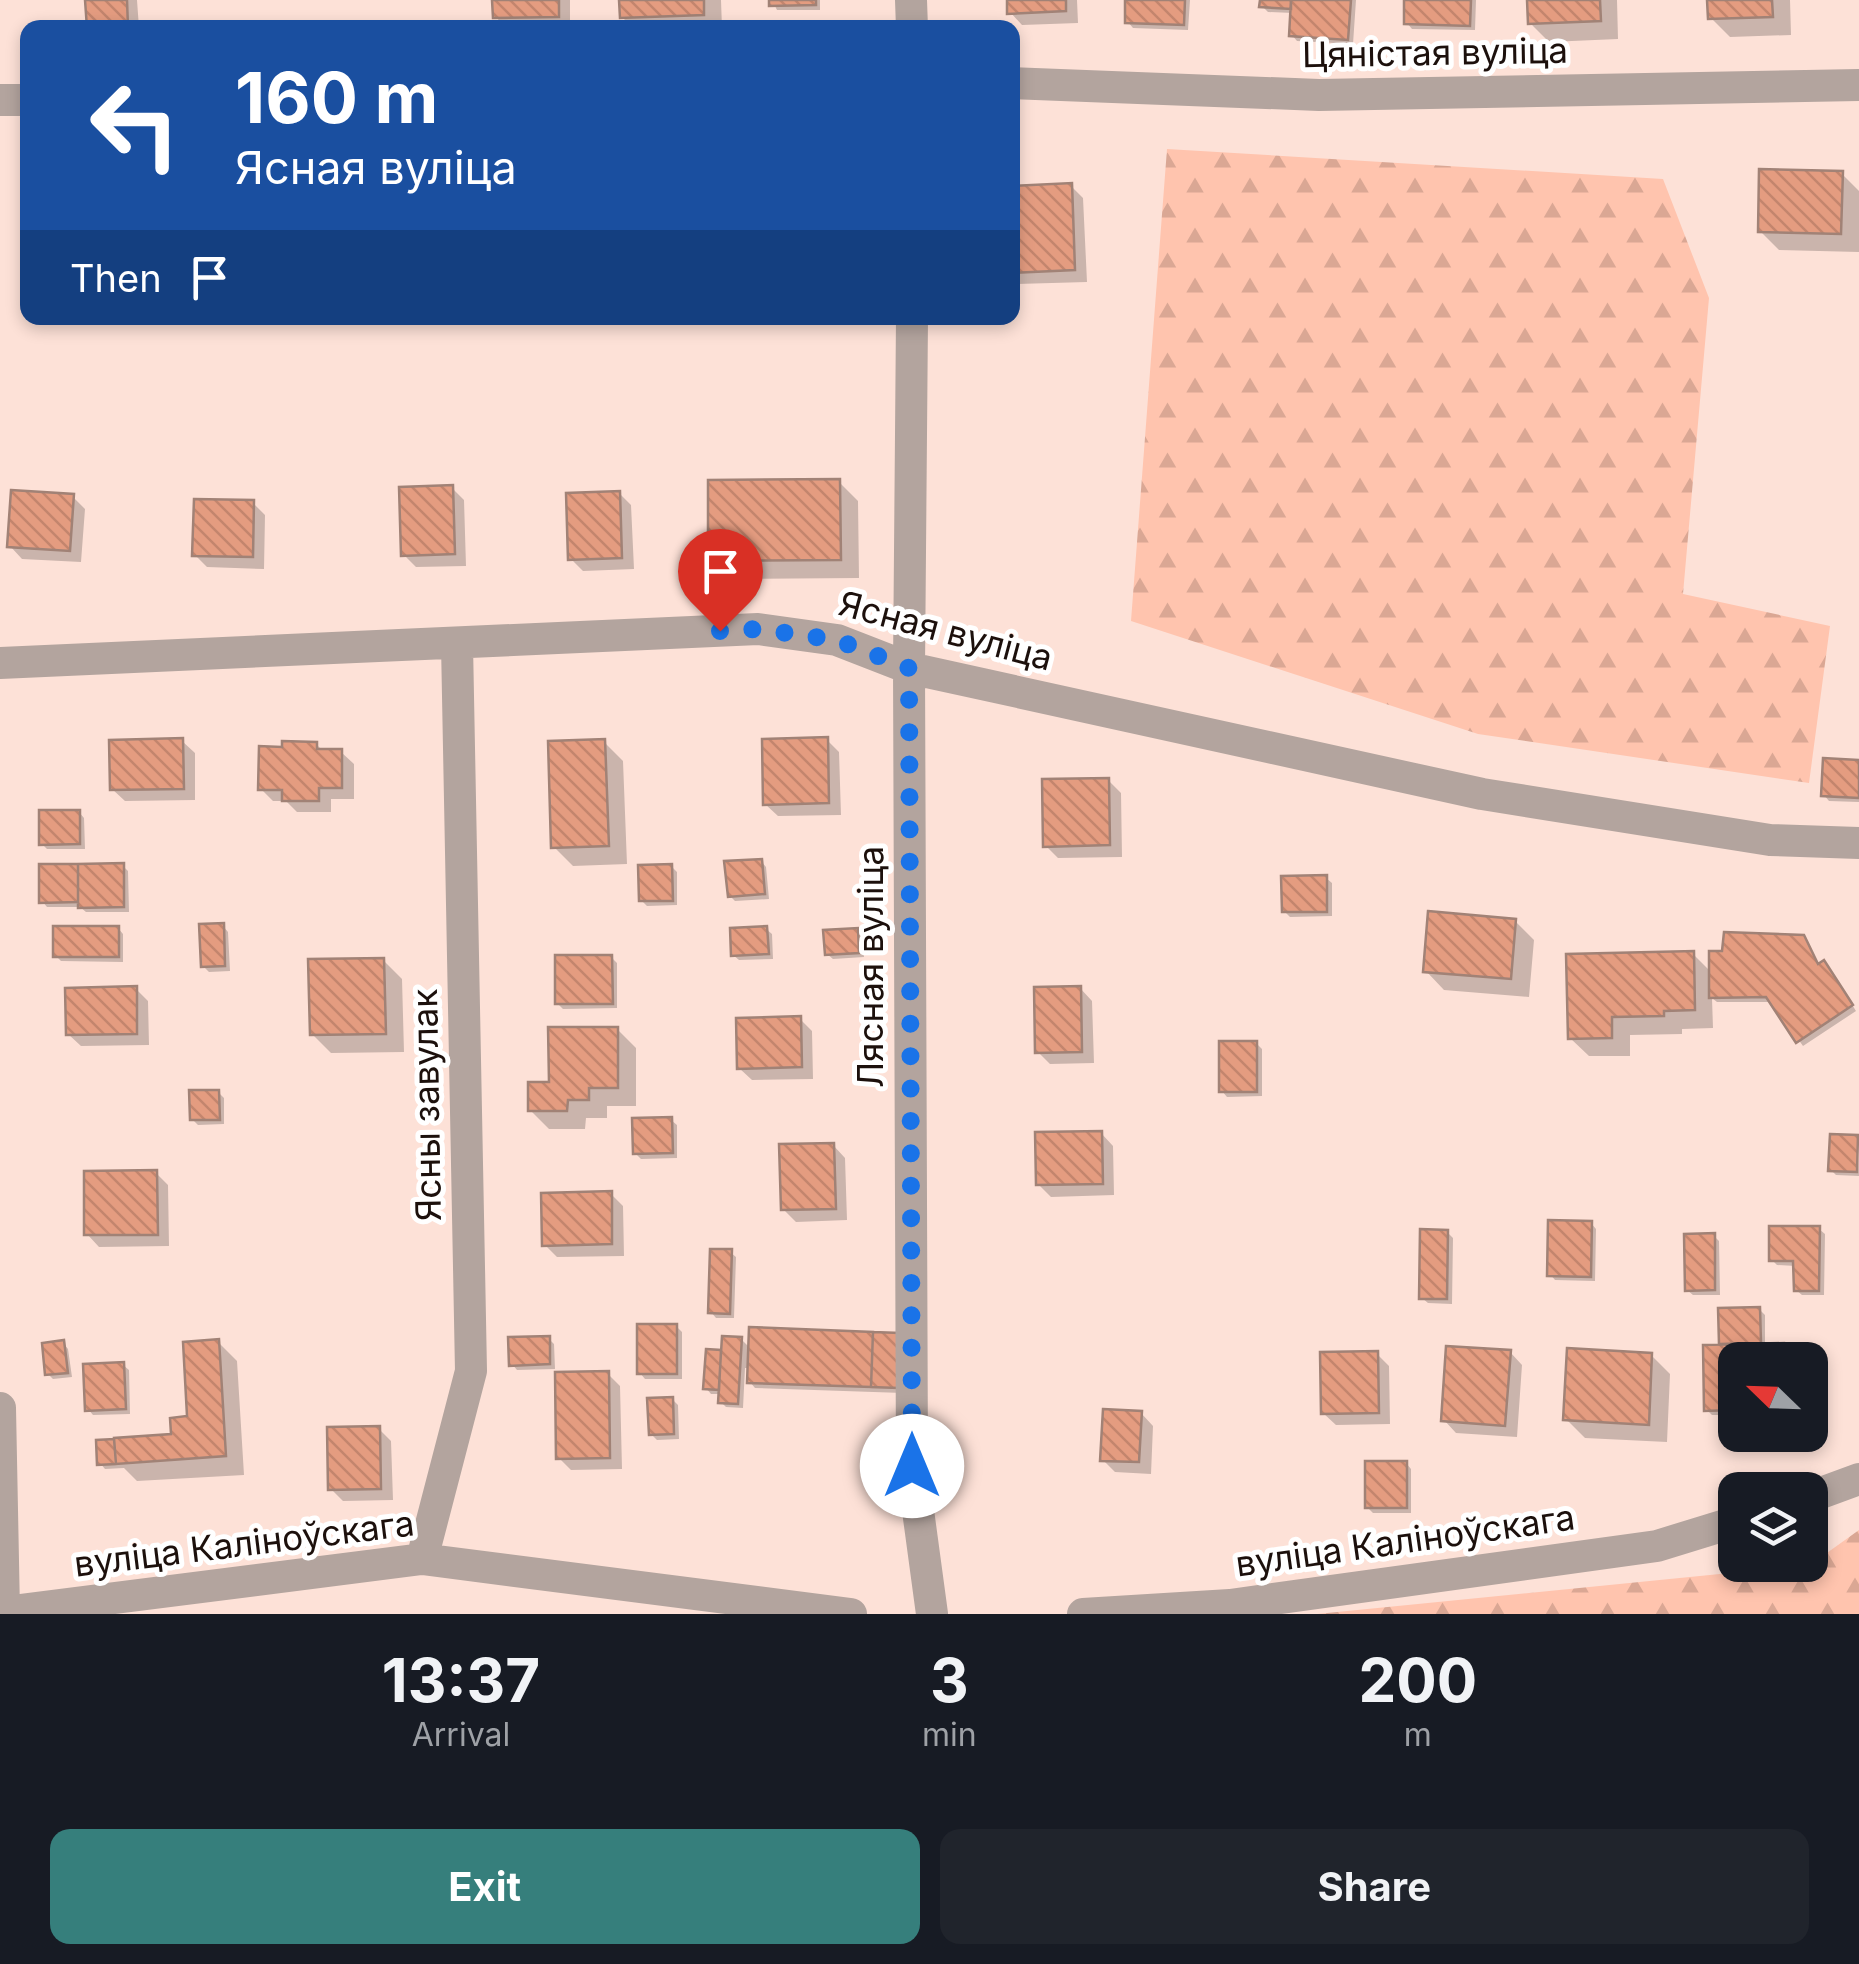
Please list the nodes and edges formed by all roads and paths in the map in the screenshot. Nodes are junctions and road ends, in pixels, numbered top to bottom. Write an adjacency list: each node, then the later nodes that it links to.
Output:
1 (1020, 83): 2 (street, Цяністая вуліца)
2 (1859, 85)
3 (912, 325): 6 (street, Лясная вуліца)
4 (457, 644): 5 (street, Ясная вуліца); 6 (street, Ясная вуліца); 12 (street, Ясны завулак)
5 (0, 663)
6 (909, 668): 7 (street, Ясная вуліца); 14 (street, Лясная вуліца)
7 (1859, 843)
8 (0, 1408): 12 (street, вуліца Каліноўскага)
9 (1859, 1478): 10 (street)
10 (1828, 1489)
11 (1718, 1527): 15 (street, вуліца Каліноўскага)
12 (422, 1558): 13 (street, вуліца Каліноўскага)
13 (851, 1614)
14 (932, 1614)
15 (1083, 1614)

